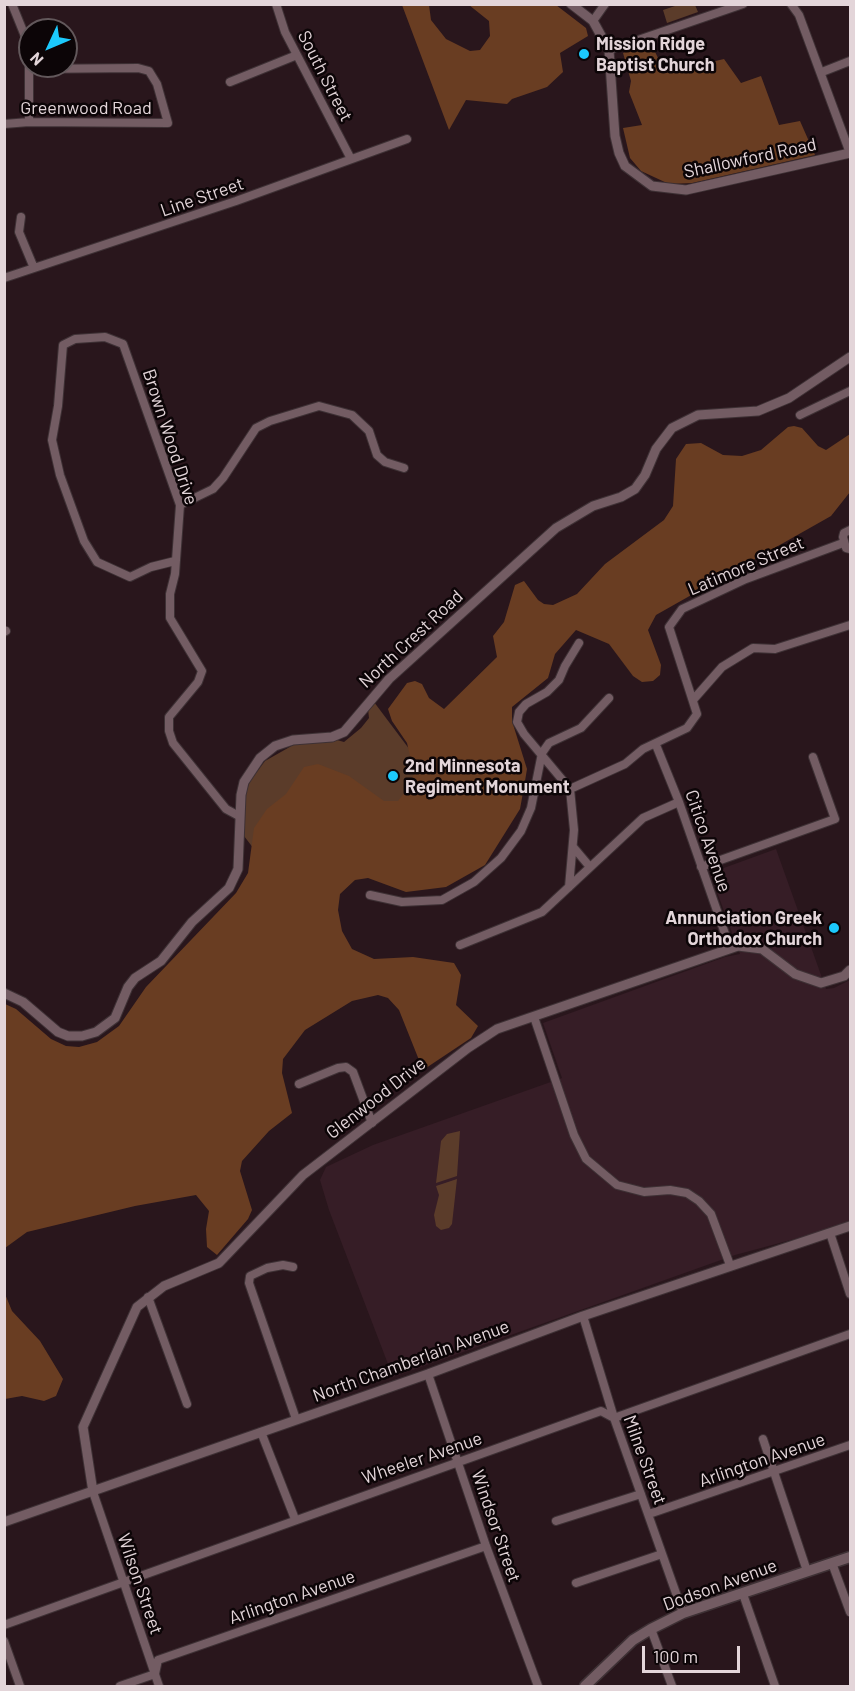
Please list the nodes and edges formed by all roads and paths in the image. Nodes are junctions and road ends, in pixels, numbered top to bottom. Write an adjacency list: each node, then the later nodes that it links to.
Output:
1 (12, 4): 7 (street)
2 (276, 4): 10 (street, South Street)
3 (571, 4): 8 (street, Shallowford Road)
4 (605, 4): 8 (street)
5 (743, 4): 9 (street)
6 (791, 4): 13 (street)
7 (18, 19)
8 (593, 21): 9 (street, Shallowford Road)
9 (609, 50): 19 (street, Shallowford Road)
10 (297, 55): 15 (street); 20 (street, South Street)
11 (850, 61): 13 (street)
12 (78, 69): 16 (street, Greenwood Road)
13 (822, 72): 19 (street)
14 (29, 78): 16 (street)
15 (230, 82)
16 (29, 122): 17 (street, Greenwood Road)
17 (4, 124)
18 (407, 139): 20 (street, Line Street)
19 (850, 153)
20 (351, 159): 22 (street, Line Street)
21 (21, 218): 22 (street)
22 (34, 268): 23 (street, Line Street)
23 (4, 278)
24 (850, 357): 42 (street, North Crest Road)
25 (850, 392): 26 (street)
26 (800, 416)
27 (404, 468): 28 (street)
28 (180, 505): 32 (street, Brown Wood Drive); 32 (street, Brown Wood Drive)
29 (850, 530): 30 (street)
30 (843, 543): 31 (street); 36 (street, Latimore Street)
31 (850, 549)
32 (175, 561): 42 (street, Brown Wood Drive)
33 (850, 625): 36 (street)
34 (579, 643): 38 (street)
35 (609, 698): 38 (street)
36 (693, 700): 37 (street)
37 (656, 745): 40 (street); 41 (street, Citico Avenue)
38 (542, 753): 40 (street); 47 (street)
39 (813, 757): 45 (street)
40 (570, 789): 43 (street)
41 (679, 802): 44 (street); 45 (street, Citico Avenue)
42 (239, 816): 51 (street, North Crest Road)
43 (574, 848): 44 (street); 46 (street)
44 (590, 867): 46 (street)
45 (701, 867): 49 (street, Citico Avenue)
46 (569, 887): 48 (street)
47 (370, 895)
48 (460, 945)
49 (730, 948): 50 (street, Glenwood Drive); 52 (street, Glenwood Drive)
50 (850, 970)
51 (4, 993)
52 (534, 1017): 54 (street, Glenwood Drive); 57 (street)
53 (299, 1083): 54 (street)
54 (372, 1123): 60 (street, Glenwood Drive)
55 (850, 1226): 56 (street, North Chamberlain Avenue)
56 (830, 1233): 57 (street, North Chamberlain Avenue); 59 (street)
57 (730, 1265): 61 (street, North Chamberlain Avenue)
58 (292, 1267): 66 (street)
59 (850, 1294)
60 (148, 1297): 64 (street); 72 (street, Glenwood Drive)
61 (583, 1316): 63 (street, North Chamberlain Avenue); 65 (street, Milne Street)
62 (850, 1334): 65 (street, Wheeler Avenue)
63 (428, 1374): 66 (street, North Chamberlain Avenue); 70 (street, Windsor Street)
64 (187, 1404)
65 (614, 1418): 70 (street, Wheeler Avenue); 73 (street, Milne Street)
66 (296, 1419): 67 (street, North Chamberlain Avenue)
67 (261, 1432): 72 (street, North Chamberlain Avenue); 75 (street)
68 (763, 1439): 71 (street)
69 (850, 1445): 71 (street, Arlington Avenue)
70 (457, 1461): 75 (street, Wheeler Avenue); 78 (street, Windsor Street)
71 (774, 1473): 74 (street, Arlington Avenue); 82 (street)
72 (93, 1492): 77 (street, North Chamberlain Avenue); 83 (street, Wilson Street)
73 (641, 1494): 74 (street, Milne Street); 76 (street)
74 (649, 1514): 79 (street, Milne Street)
75 (295, 1519): 83 (street, Wheeler Avenue)
76 (556, 1521)
77 (4, 1522)
78 (486, 1546): 91 (street, Arlington Avenue); 95 (street, Windsor Street)
79 (662, 1554): 84 (street); 87 (street, Milne Street)
80 (850, 1557): 81 (main road, Dodson Avenue)
81 (832, 1563): 82 (main road, Dodson Avenue); 86 (street)
82 (807, 1571): 85 (main road, Dodson Avenue)
83 (124, 1581): 88 (street, Wheeler Avenue); 91 (street, Wilson Street)
84 (576, 1583)
85 (743, 1594): 87 (main road, Dodson Avenue); 98 (street)
86 (850, 1612)
87 (683, 1613): 89 (main road, Dodson Avenue)
88 (4, 1624)
89 (651, 1629): 96 (main road, Dodson Avenue); 97 (street)
90 (4, 1641): 92 (street)
91 (155, 1674): 93 (street, Arlington Avenue); 94 (street, Wilson Street)
92 (20, 1686)
93 (120, 1686)
94 (159, 1686)
95 (538, 1686)
96 (585, 1686)
97 (672, 1686)
98 (775, 1686)

